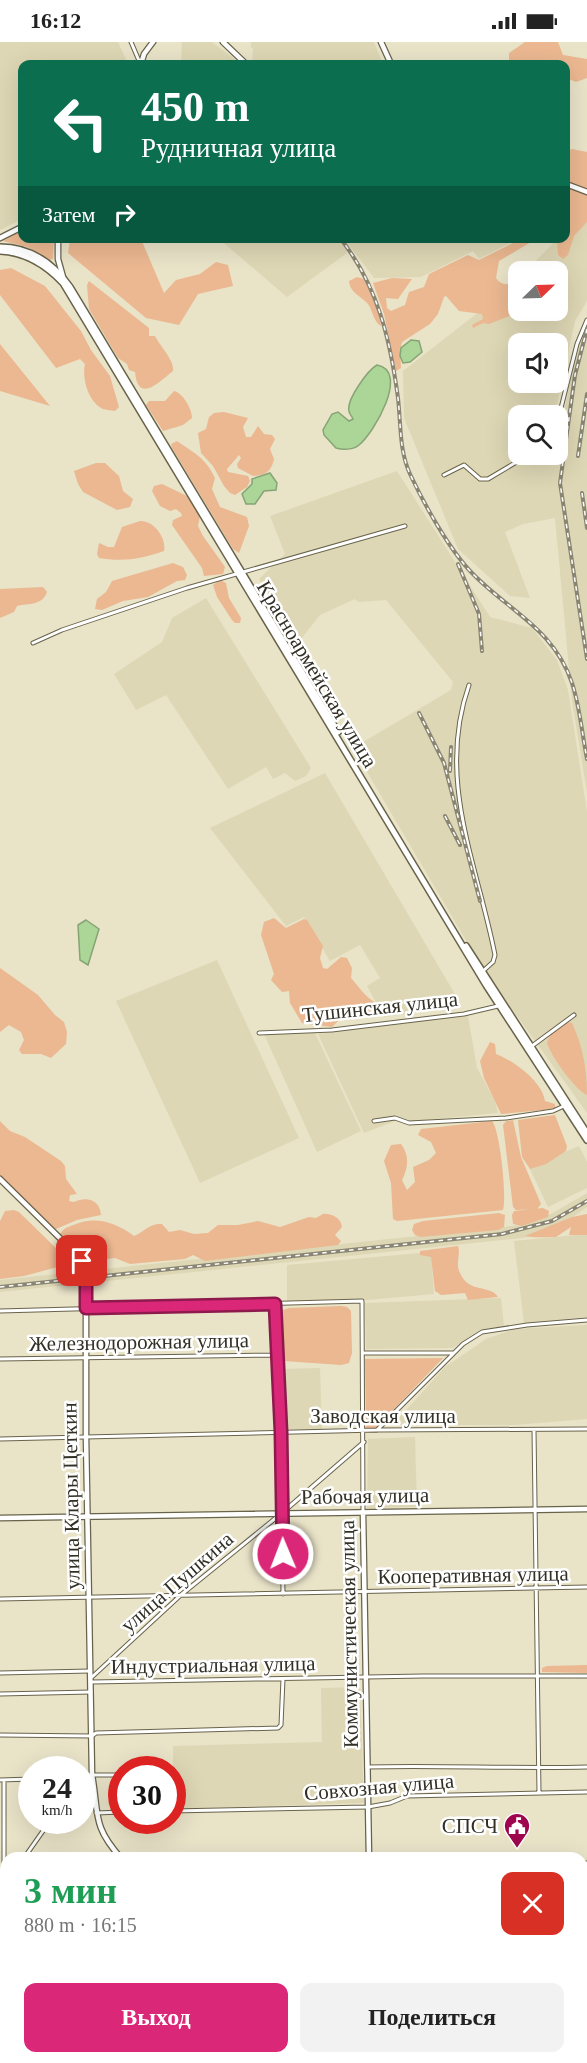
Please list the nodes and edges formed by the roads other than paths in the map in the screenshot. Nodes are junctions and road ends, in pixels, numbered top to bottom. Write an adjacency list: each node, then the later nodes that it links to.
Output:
1 (131, 42): 5 (street)
2 (153, 42): 6 (street)
3 (223, 42): 7 (street)
4 (381, 42): 8 (street)
5 (138, 60)
6 (142, 60)
7 (242, 60)
8 (390, 60)
9 (570, 186): 10 (street)
10 (587, 192)
11 (18, 229): 12 (street)
12 (0, 238): 14 (street)
13 (58, 243): 15 (street)
14 (1, 248): 16 (main road, Красноармейская улица); 17 (main road, Красноармейская улица)
15 (58, 259): 16 (street); 17 (street)
16 (57, 270): 17 (main road, Красноармейская улица)
17 (61, 278): 23 (main road, Красноармейская улица)
18 (587, 320): 19 (street)
19 (562, 405)
20 (512, 465): 21 (street)
21 (444, 475)
22 (405, 526): 23 (street)
23 (239, 572): 24 (street); 26 (main road, Красноармейская улица)
24 (33, 643)
25 (469, 685): 26 (street)
26 (480, 973): 27 (main road, Красноармейская улица)
27 (501, 1005): 29 (street, Тушинская улица); 30 (main road, Красноармейская улица); 31 (main road, Красноармейская улица)
28 (574, 1015): 30 (street)
29 (259, 1033)
30 (531, 1047): 33 (main road, Красноармейская улица)
31 (565, 1106): 32 (street); 34 (main road, Красноармейская улица)
32 (374, 1121)
33 (587, 1133)
34 (587, 1140)
35 (0, 1179): 37 (street, улица Клары Цеткин)
36 (275, 1304): 37 (street); 40 (street, Коммунистическая улица); 42 (street)
37 (86, 1308): 38 (street); 43 (street, улица Клары Цеткин)
38 (0, 1311)
39 (587, 1320): 41 (street)
40 (363, 1353): 41 (street); 46 (street, Коммунистическая улица)
41 (455, 1353): 47 (street)
42 (278, 1355): 43 (street, Железнодорожная улица); 49 (street)
43 (86, 1358): 44 (street, Железнодорожная улица); 50 (street, улица Клары Цеткин)
44 (0, 1359)
45 (587, 1429): 48 (street, Заводская улица)
46 (364, 1430): 47 (street, Заводская улица); 49 (street, Заводская улица); 52 (street, Коммунистическая улица)
47 (377, 1430): 48 (street, Заводская улица)
48 (534, 1430): 53 (street)
49 (281, 1432): 50 (street, Заводская улица); 56 (street)
50 (86, 1436): 51 (street, Заводская улица); 57 (street, улица Клары Цеткин)
51 (0, 1438)
52 (364, 1442): 55 (street, Коммунистическая улица); 56 (street, улица Пушкина)
53 (535, 1509): 54 (street, Рабочая улица); 55 (street, Рабочая улица); 60 (street)
54 (587, 1509)
55 (363, 1512): 56 (street, Рабочая улица); 61 (street, Коммунистическая улица)
56 (282, 1514): 57 (street, Рабочая улица); 62 (street, улица Пушкина); 63 (street)
57 (88, 1517): 58 (street, Рабочая улица); 64 (street, улица Клары Цеткин)
58 (0, 1518)
59 (587, 1587): 60 (street, Кооперативная улица)
60 (536, 1589): 61 (street, Кооперативная улица); 67 (street)
61 (364, 1592): 63 (street, Кооперативная улица); 70 (street, Коммунистическая улица)
62 (182, 1594): 63 (street, Кооперативная улица); 64 (street, Кооперативная улица); 69 (street, улица Пушкина)
63 (283, 1594)
64 (90, 1598): 65 (street, Кооперативная улица); 69 (street, улица Клары Цеткин)
65 (0, 1599)
66 (0, 1673): 69 (street, Индустриальная улица)
67 (538, 1676): 68 (street, Индустриальная улица); 70 (street, Индустриальная улица); 79 (street)
68 (587, 1676)
69 (92, 1677): 71 (street, Индустриальная улица); 72 (street, улица Клары Цеткин)
70 (366, 1677): 71 (street, Индустриальная улица); 77 (street, Коммунистическая улица)
71 (283, 1679): 75 (street)
72 (92, 1692): 73 (street, Индустриальная улица); 75 (street, улица Клары Цеткин)
73 (0, 1694)
74 (0, 1735): 75 (street)
75 (94, 1735): 76 (street, улица Клары Цеткин)
76 (93, 1756)
77 (367, 1767): 79 (street); 84 (street, Коммунистическая улица)
78 (587, 1767): 79 (street)
79 (539, 1768): 83 (street)
80 (18, 1779): 81 (street)
81 (2, 1780): 89 (street)
82 (587, 1792): 83 (street, Совхозная улица)
83 (539, 1793): 84 (street, Совхозная улица)
84 (368, 1807): 85 (street, Совхозная улица); 92 (street, Коммунистическая улица)
85 (186, 1811)
86 (96, 1813): 87 (street); 91 (street, улица Клары Цеткин)
87 (108, 1813)
88 (41, 1834): 90 (street)
89 (3, 1852)
90 (28, 1852)
91 (115, 1852)
92 (369, 1852)

